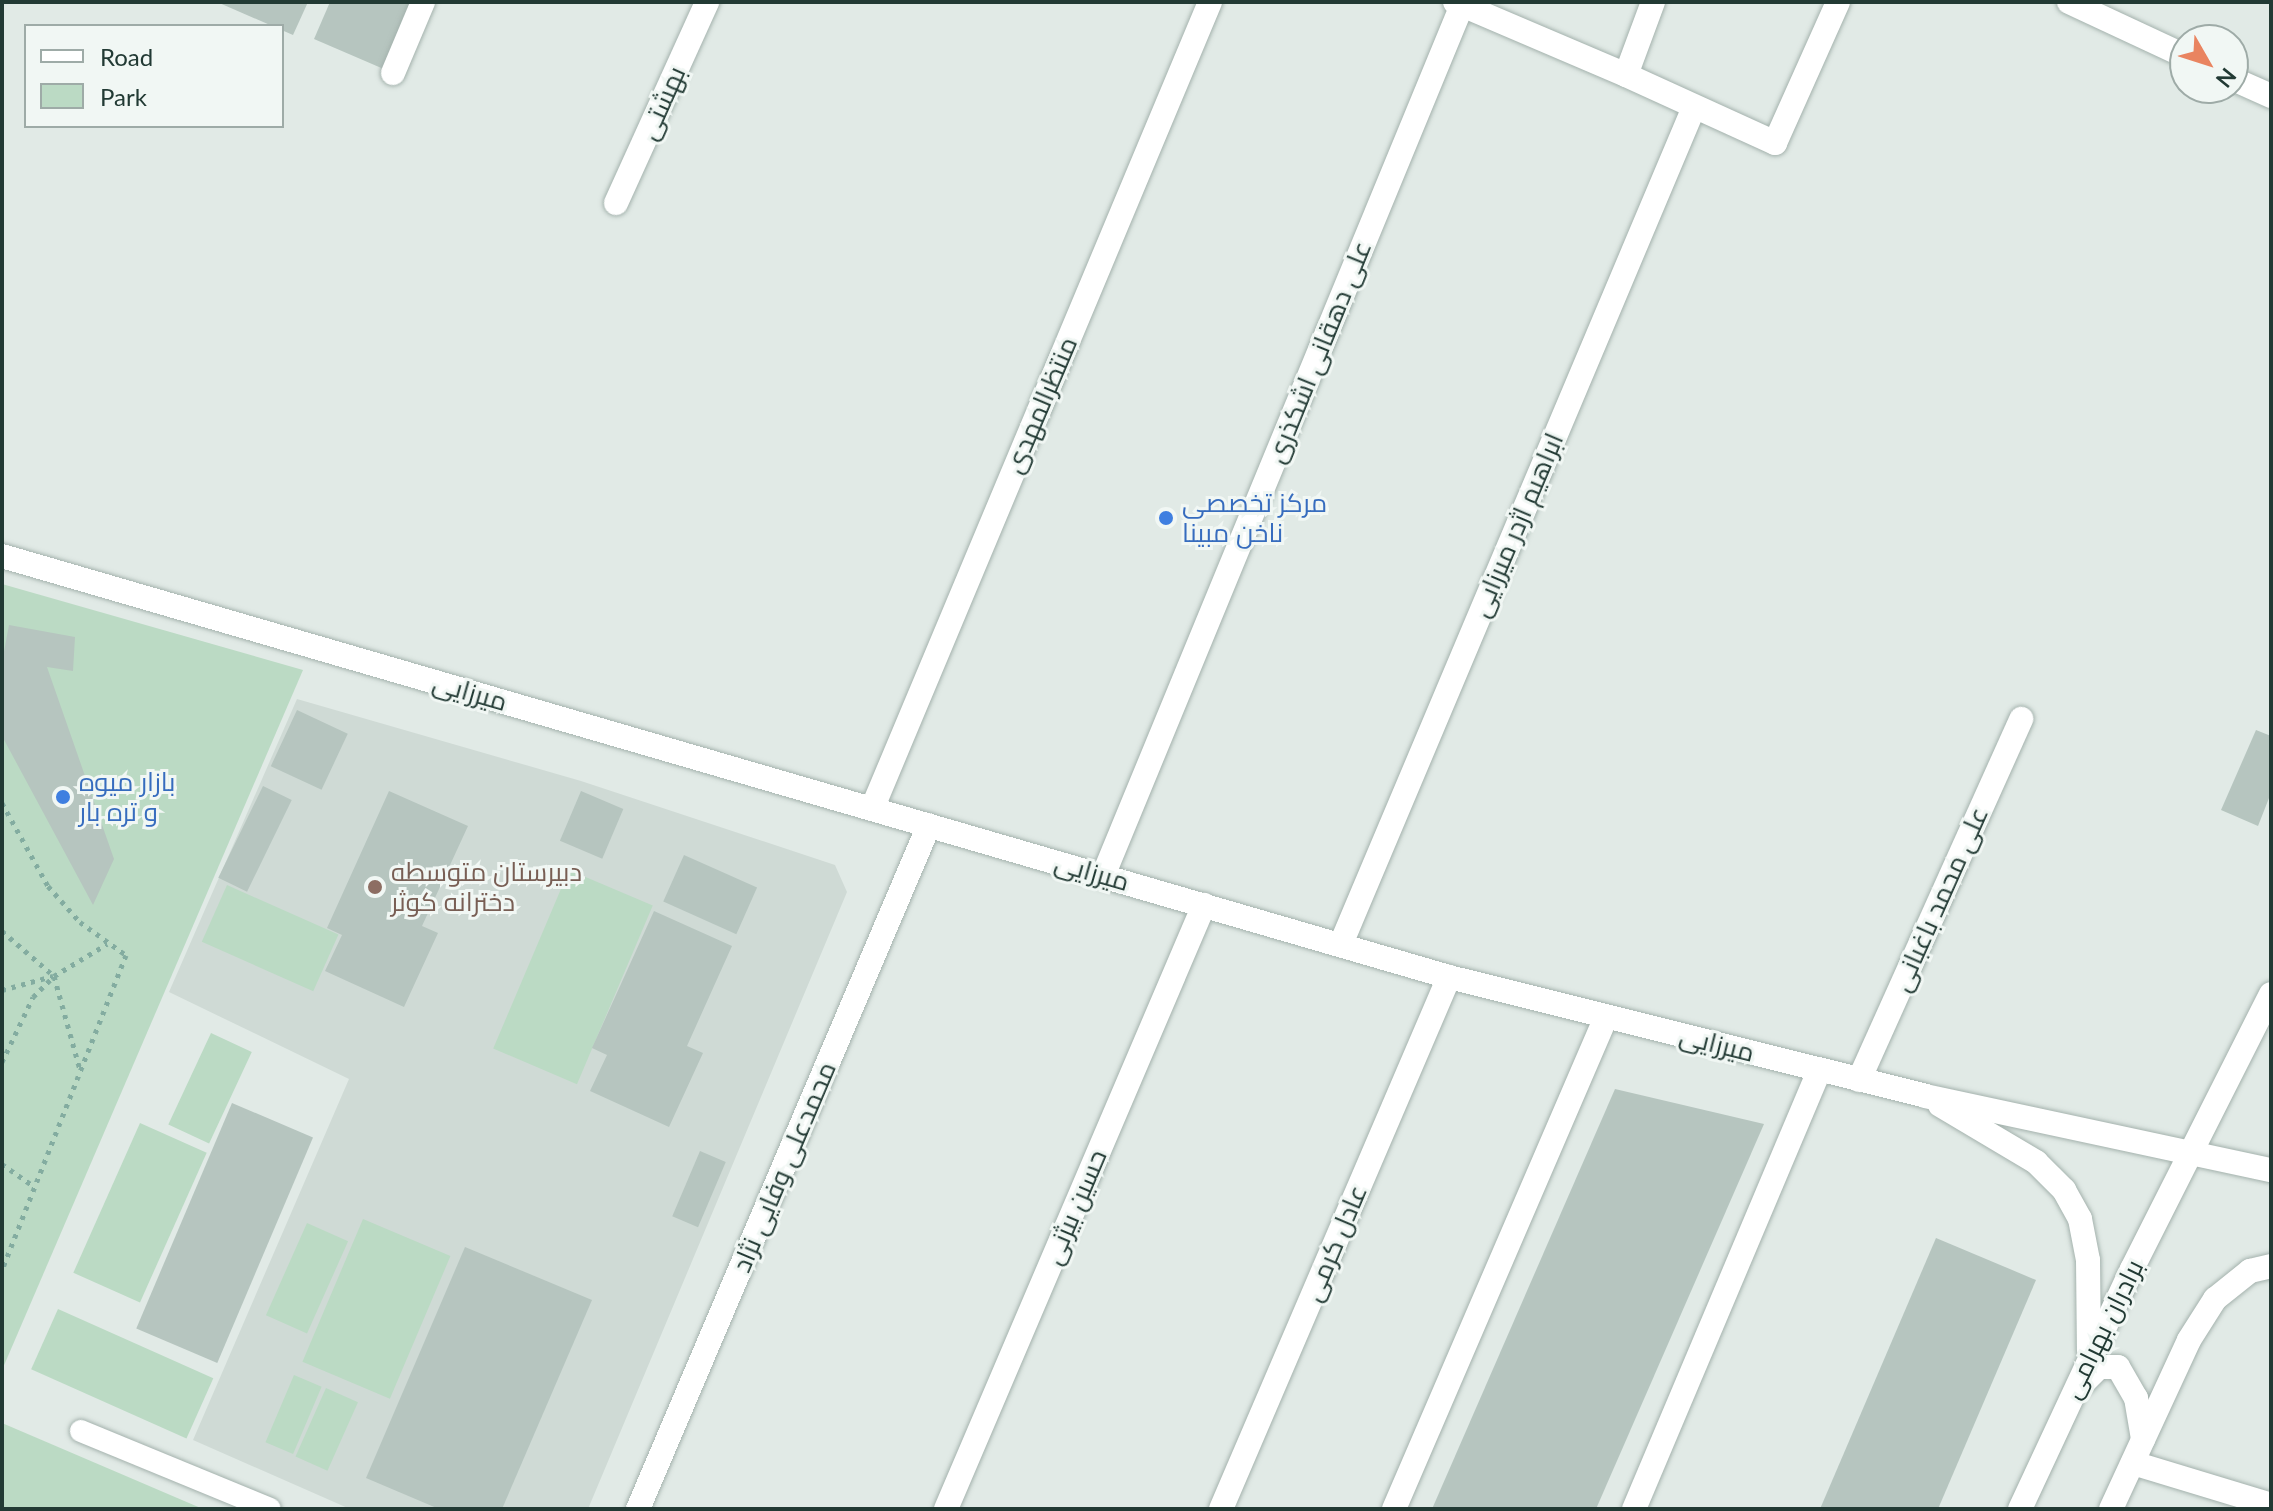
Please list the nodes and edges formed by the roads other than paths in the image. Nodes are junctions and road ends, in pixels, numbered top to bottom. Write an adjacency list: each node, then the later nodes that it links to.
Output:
1 (423, 2): 9 (street)
2 (707, 2): 14 (street, بهشتی)
3 (1210, 2): 17 (street, منتظرالمهدی)
4 (1653, 2): 10 (street)
5 (1838, 2): 13 (street)
6 (2069, 2): 8 (street)
7 (1458, 4): 10 (street); 19 (street, علی دهقانی اشکذری)
8 (2169, 49)
9 (393, 73)
10 (1626, 75): 13 (street)
11 (2249, 85): 12 (street)
12 (2270, 94)
13 (1694, 107): 21 (street, ابراهیم اژدر میرزایی)
14 (616, 203)
15 (2, 556): 17 (street, میرزایی)
16 (2021, 719): 26 (street, علی محمد باغبانی)
17 (872, 809): 18 (street, میرزایی)
18 (929, 825): 19 (street, میرزایی); 38 (street, محمدعلی وفایی نژاد)
19 (1103, 876): 20 (street, میرزایی)
20 (1204, 905): 21 (street, میرزایی); 39 (street, حسین بیژنی)
21 (1341, 944): 22 (street, میرزایی)
22 (1449, 977): 24 (street, میرزایی); 40 (street, عادل کرمی)
23 (2271, 994): 28 (street, برادران بهرامی)
24 (1606, 1017): 25 (street, میرزایی); 41 (street)
25 (1819, 1070): 26 (street, میرزایی); 42 (street)
26 (1859, 1080): 27 (street, میرزایی)
27 (1925, 1096): 28 (street, میرزایی); 31 (street)
28 (2192, 1152): 29 (street, میرزایی); 31 (street, برادران بهرامی)
29 (2271, 1170)
30 (2261, 1268): 34 (street)
31 (2089, 1357): 32 (street, برادران بهرامی)
32 (2072, 1394): 34 (street); 43 (street, برادران بهرامی)
33 (81, 1431): 37 (lane)
34 (2143, 1439): 35 (street)
35 (2133, 1463): 36 (street); 44 (street)
36 (2271, 1505)
37 (270, 1509)
38 (638, 1509)
39 (946, 1509)
40 (1221, 1509)
41 (1394, 1509)
42 (1634, 1509)
43 (2020, 1509)
44 (2111, 1509)

